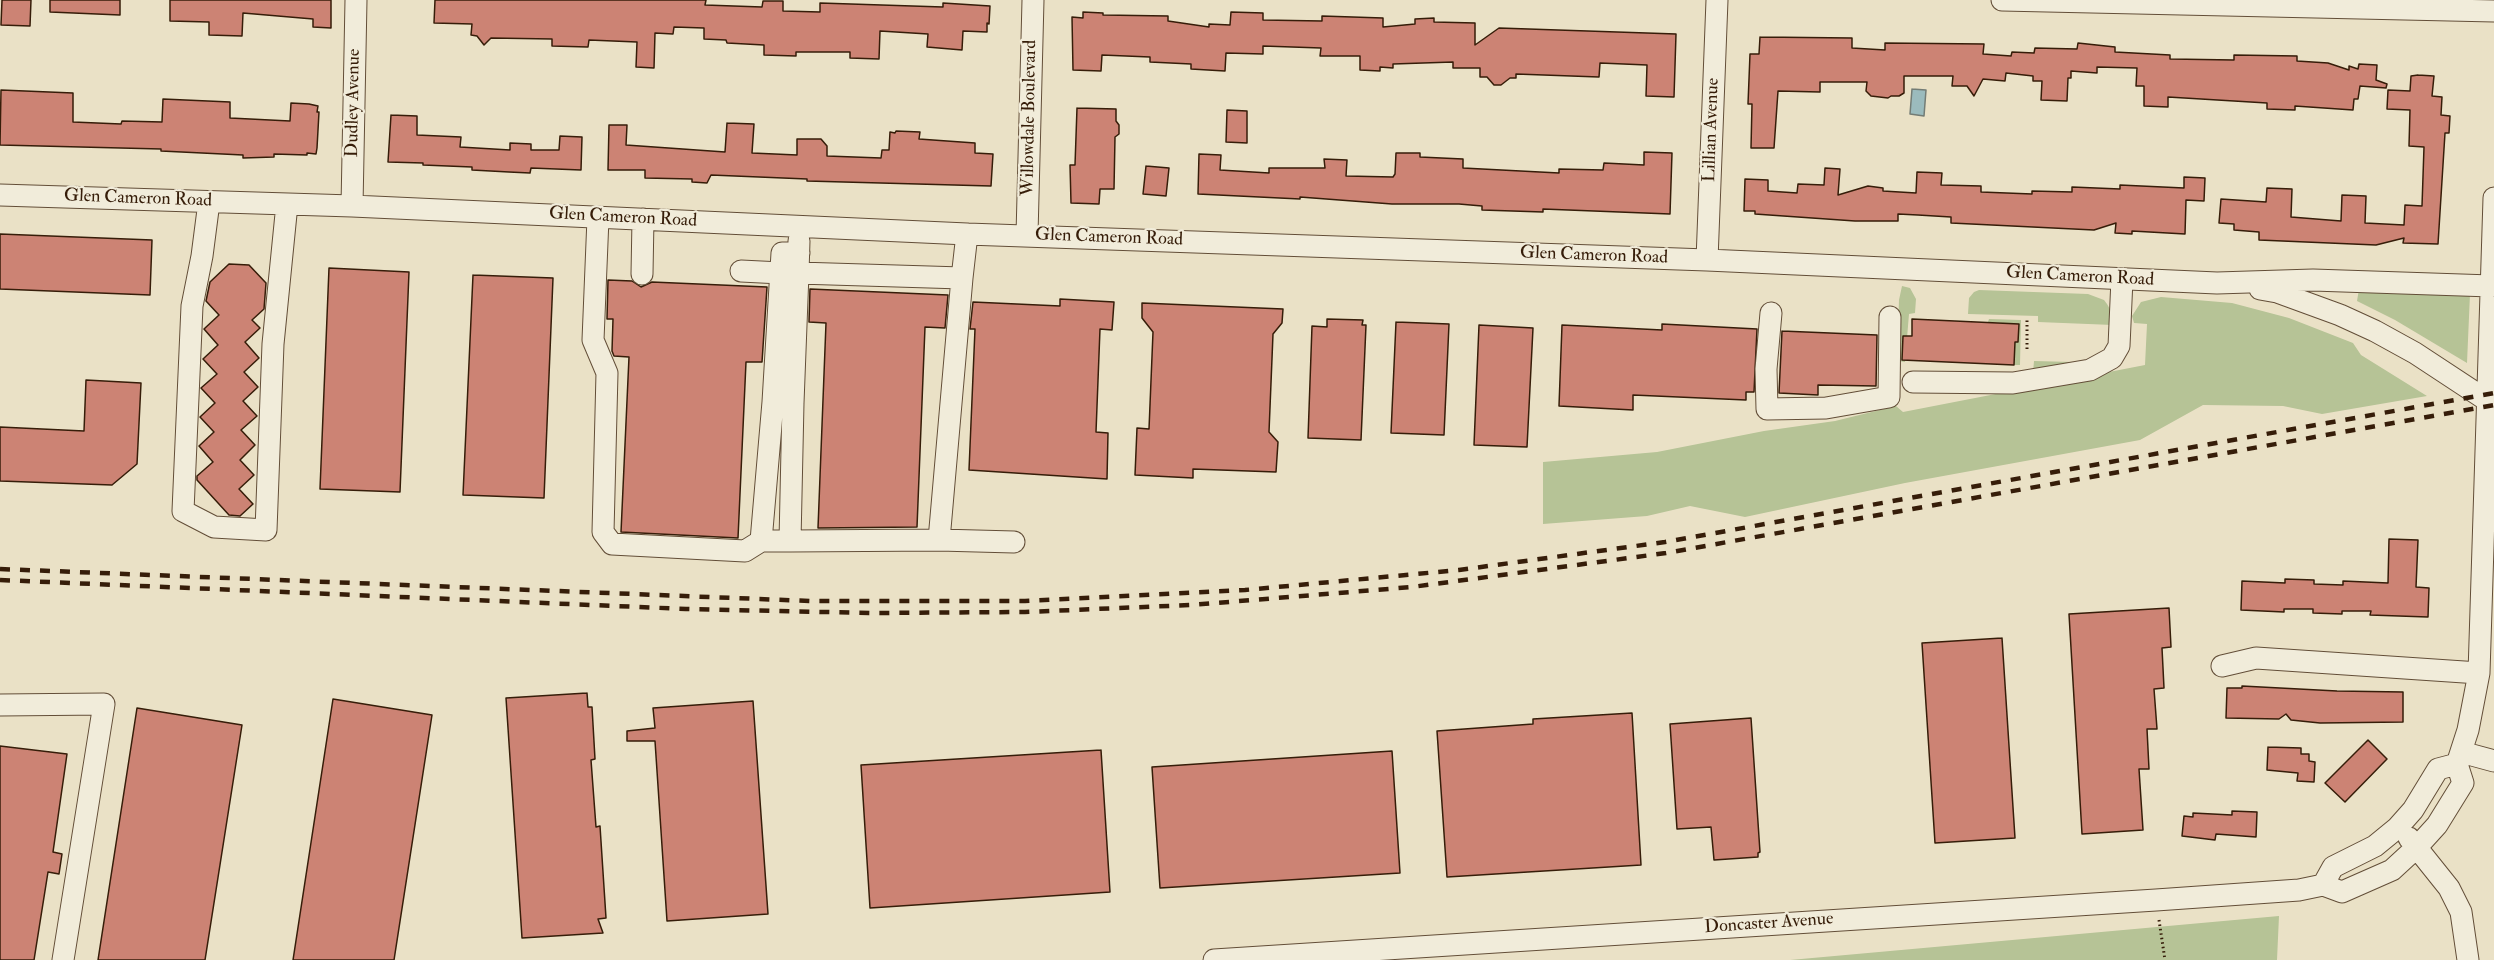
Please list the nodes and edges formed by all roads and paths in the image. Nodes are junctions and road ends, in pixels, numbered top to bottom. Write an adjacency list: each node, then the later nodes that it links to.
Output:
1 (356, 0): 10 (street, Dudley Avenue)
2 (1033, 0): 15 (street, Willowdale Boulevard)
3 (1717, 0): 16 (street, Lillian Avenue)
4 (2002, 0): 5 (street)
5 (2494, 11)
6 (0, 195): 8 (street, Glen Cameron Road)
7 (2494, 198): 23 (street)
8 (209, 202): 9 (street, Glen Cameron Road); 9 (street)
9 (286, 204): 10 (street, Glen Cameron Road)
10 (352, 206): 11 (street, Glen Cameron Road)
11 (598, 218): 12 (street, Glen Cameron Road); 33 (street)
12 (643, 219): 13 (street, Glen Cameron Road); 19 (street)
13 (799, 227): 14 (street, Glen Cameron Road); 17 (street)
14 (967, 234): 15 (street, Glen Cameron Road); 20 (street)
15 (1027, 235): 16 (street, Glen Cameron Road)
16 (1707, 260): 21 (street, Glen Cameron Road)
17 (793, 266): 18 (street); 20 (street); 29 (street)
18 (741, 271)
19 (642, 274)
20 (962, 278): 32 (street)
21 (2122, 279): 22 (street, Glen Cameron Road); 28 (street)
22 (2217, 283): 23 (street, Glen Cameron Road); 30 (street, Glen Cameron Road)
23 (2491, 286): 30 (street)
24 (1771, 313): 25 (street)
25 (1890, 317)
26 (2028, 318): 27 (path)
27 (2026, 349)
28 (1912, 382)
29 (783, 402): 33 (street); 34 (street)
30 (2490, 403): 31 (street)
31 (2489, 486): 36 (street)
32 (939, 540): 34 (street); 35 (street)
33 (761, 541): 34 (street)
34 (790, 541)
35 (1014, 542)
36 (2487, 607): 38 (street)
37 (2222, 666): 38 (street)
38 (2479, 673): 40 (street)
39 (0, 705): 46 (street)
40 (2459, 758): 41 (street); 42 (street); 43 (street, Doncaster Avenue)
41 (2494, 761)
42 (2397, 828): 43 (street); 44 (street)
43 (2417, 847): 44 (street, Doncaster Avenue); 49 (street)
44 (2323, 885): 45 (street, Doncaster Avenue)
45 (2156, 900): 47 (street, Doncaster Avenue); 48 (path)
46 (63, 960)
47 (1214, 960)
48 (2165, 960)
49 (2468, 960)

